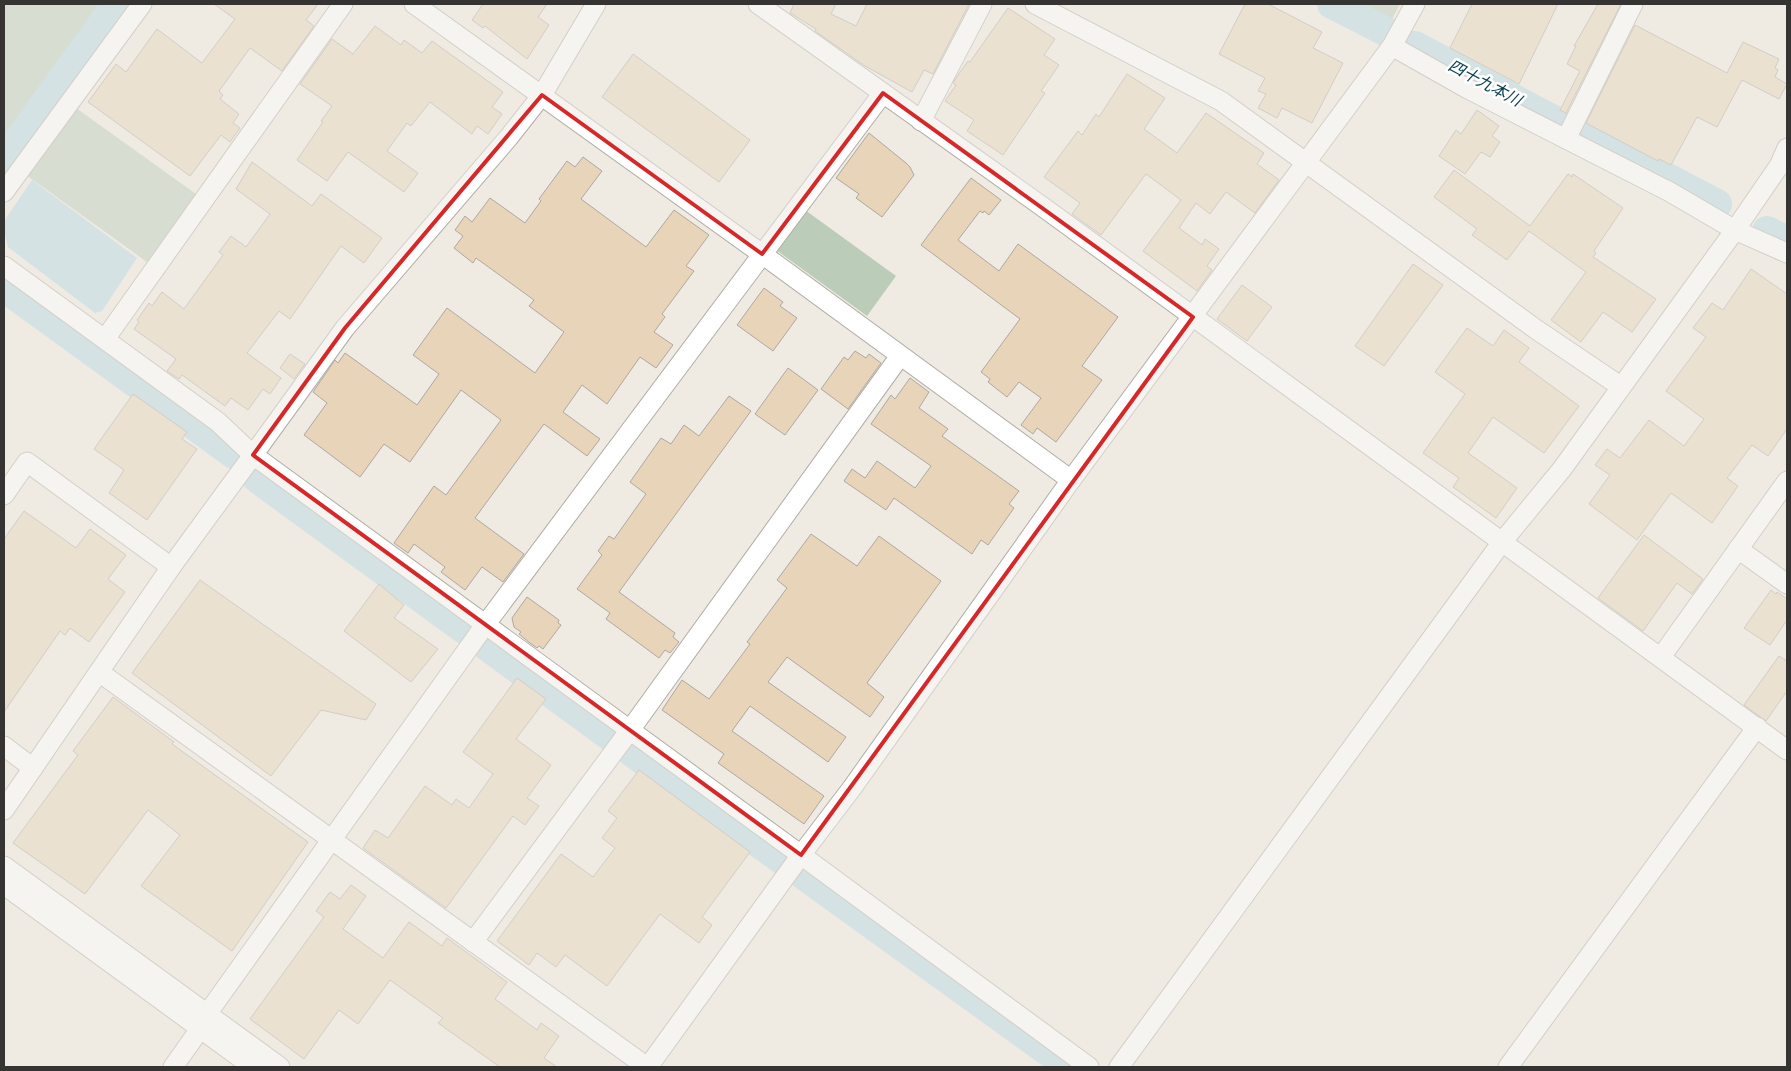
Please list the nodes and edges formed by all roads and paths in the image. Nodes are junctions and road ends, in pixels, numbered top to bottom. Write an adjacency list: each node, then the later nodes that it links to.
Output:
1 (142, 4): 17 (street)
2 (343, 4): 23 (street)
3 (414, 4): 12 (street)
4 (596, 4): 12 (street)
5 (758, 4): 11 (street)
6 (982, 4): 13 (street)
7 (1036, 4): 16 (street)
8 (1415, 4): 10 (street)
9 (1633, 4): 14 (street)
10 (1392, 46): 14 (street); 16 (street)
11 (883, 94): 13 (street); 20 (street)
12 (542, 95): 20 (street); 26 (street)
13 (921, 121): 22 (street)
14 (1566, 139): 18 (street)
15 (1787, 148): 18 (street)
16 (1306, 162): 22 (street); 25 (street)
17 (4, 192)
18 (1735, 230): 19 (street); 25 (street)
19 (1787, 253)
20 (762, 254): 24 (street); 34 (street)
21 (4, 266): 23 (street)
22 (1193, 317): 27 (street); 30 (street)
23 (105, 340): 26 (street)
24 (900, 356): 27 (street); 38 (street)
25 (1620, 386): 30 (street)
26 (253, 455): 32 (street); 34 (street)
27 (1071, 480): 44 (street)
28 (1787, 481): 31 (street)
29 (4, 495): 32 (street)
30 (1502, 542): 35 (street); 54 (street)
31 (1738, 549): 33 (street); 35 (street)
32 (171, 568): 36 (street)
33 (1787, 584)
34 (485, 624): 38 (street); 43 (street)
35 (1661, 657): 37 (street)
36 (99, 672): 41 (street); 43 (street)
37 (1757, 727): 40 (street); 55 (street)
38 (630, 730): 44 (street); 47 (street)
39 (4, 746): 41 (street)
40 (1787, 750)
41 (33, 768): 42 (street)
42 (4, 810)
43 (332, 839): 47 (street); 48 (street)
44 (801, 855): 52 (street); 53 (street)
45 (4, 866): 48 (street)
46 (4, 886): 48 (street)
47 (474, 942): 52 (street)
48 (204, 1021): 49 (street); 50 (street); 51 (street)
49 (173, 1067)
50 (253, 1067)
51 (280, 1067)
52 (647, 1067)
53 (1089, 1067)
54 (1119, 1067)
55 (1508, 1067)

